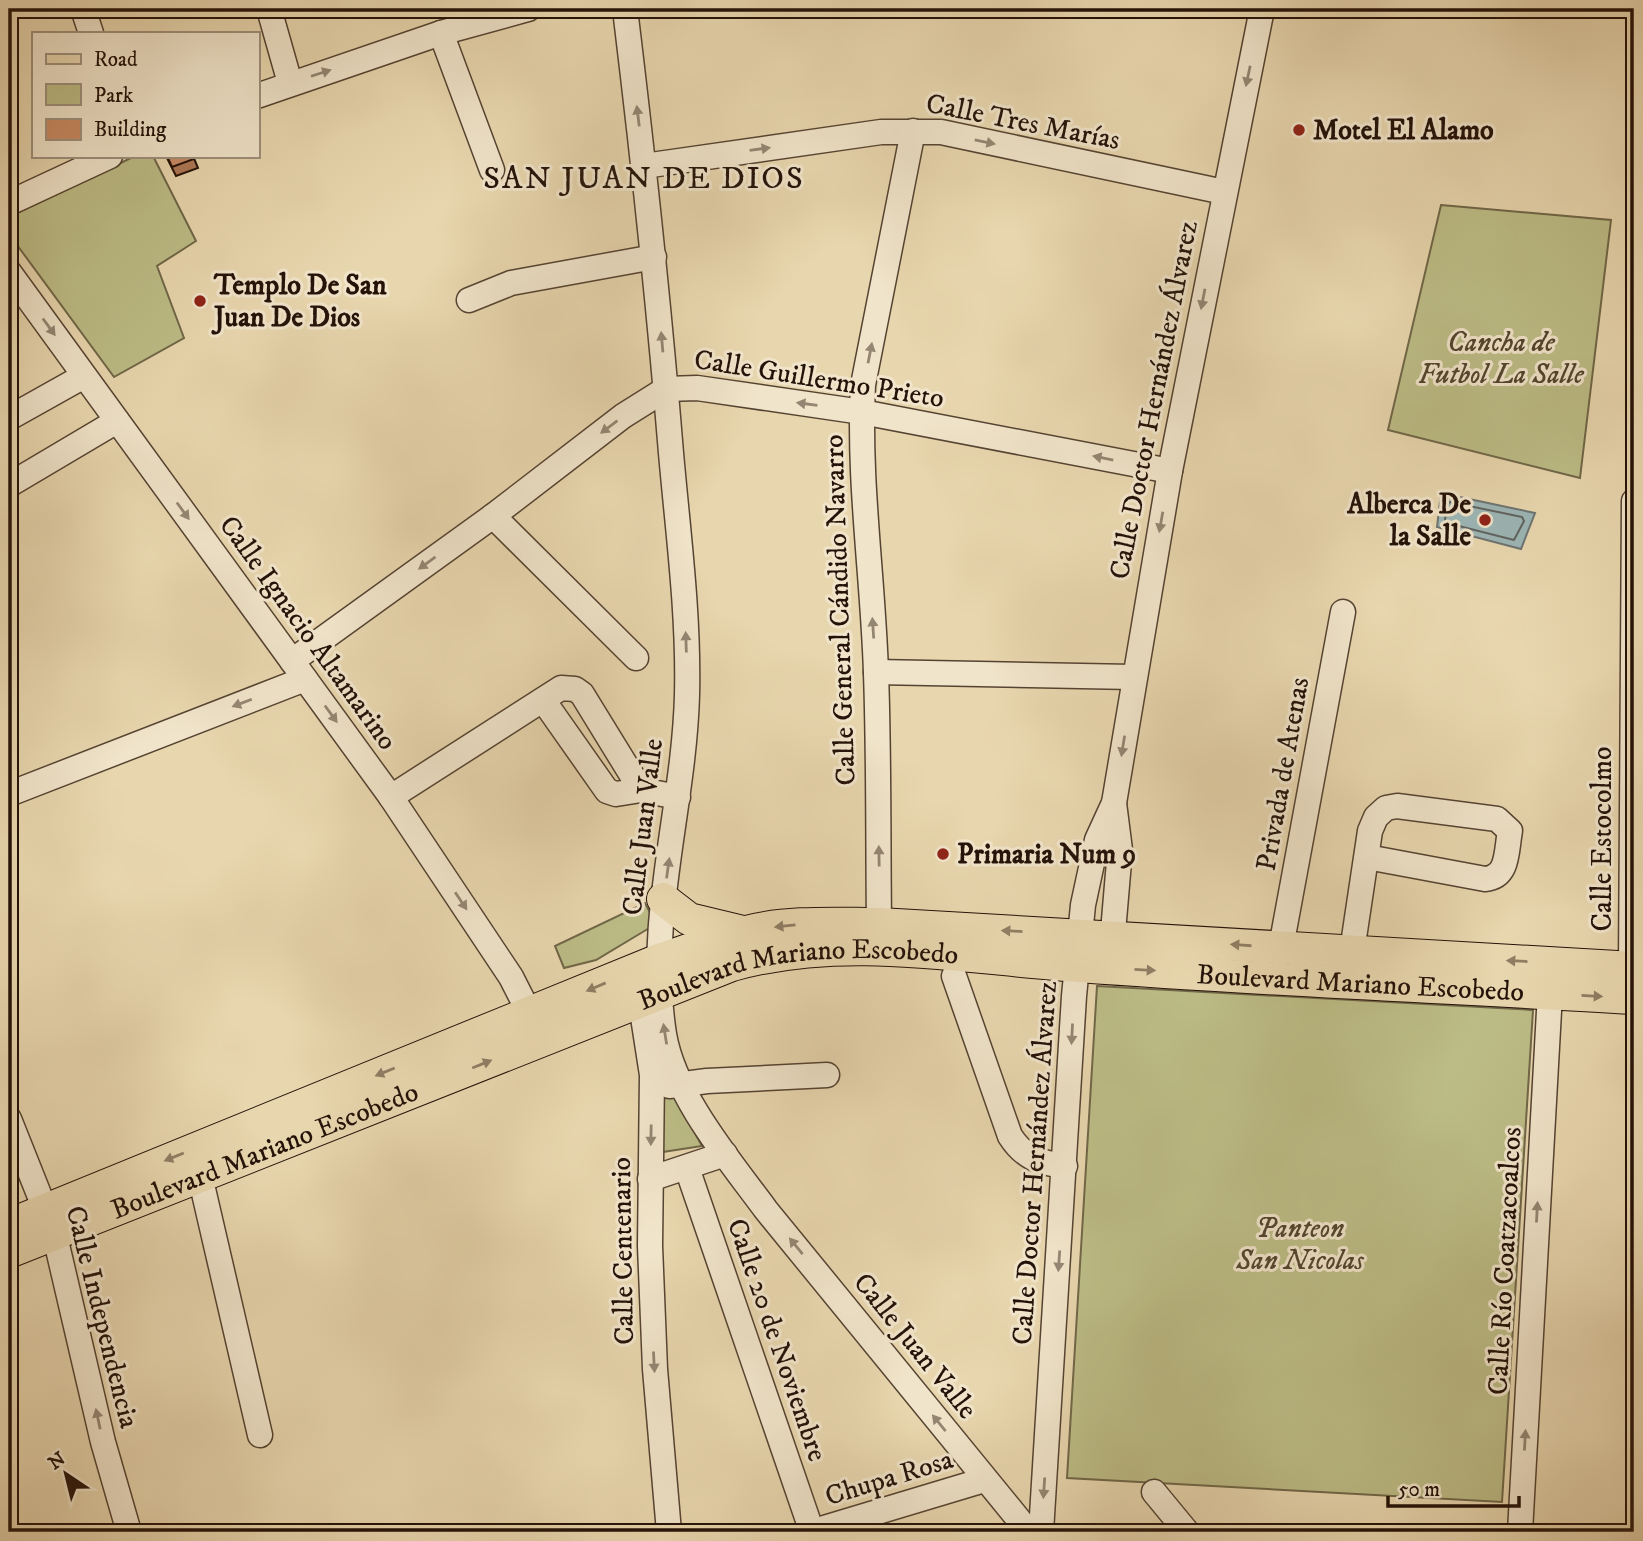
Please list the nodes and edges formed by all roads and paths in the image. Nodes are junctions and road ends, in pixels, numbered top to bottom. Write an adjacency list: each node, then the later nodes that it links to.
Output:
1 (83, 9): 6 (street)
2 (269, 9): 8 (street)
3 (528, 9): 7 (street)
4 (625, 9): 12 (street, Calle Juan Valle, one-way to 4)
5 (1262, 9): 14 (street, Calle Doctor Hernández Álvarez, one-way to 14)
6 (91, 32)
7 (441, 33): 8 (street, one-way to 7); 13 (street)
8 (289, 83): 9 (street)
9 (259, 95)
10 (913, 131): 12 (street, Calle Tres Marías, one-way to 10); 14 (street, Calle Tres Marías, one-way to 14); 21 (street, Calle General Cándido Navarro, one-way to 10)
11 (106, 158): 15 (street)
12 (644, 166): 16 (street, Calle Juan Valle)
13 (492, 170)
14 (1224, 192): 24 (street, Calle Doctor Hernández Álvarez, one-way to 24)
15 (9, 203)
16 (654, 257): 18 (street); 20 (street, Calle Juan Valle, one-way to 16)
17 (9, 272): 19 (street, Calle Ignacio Altamarino, one-way to 19)
18 (469, 300)
19 (84, 376): 22 (street); 23 (street, Calle Ignacio Altamarino)
20 (666, 389): 21 (street, Calle Guillermo Prieto, one-way to 20); 27 (street, Calle Guillermo Prieto, one-way to 27); 37 (street, Calle Juan Valle, one-way to 20)
21 (862, 412): 24 (street, Calle Guillermo Prieto, one-way to 21); 31 (street, Calle General Cándido Navarro, one-way to 21)
22 (9, 418)
23 (117, 421): 25 (street); 30 (street, Calle Ignacio Altamarino, one-way to 30)
24 (1170, 471): 32 (street, Calle Doctor Hernández Álvarez, one-way to 32)
25 (9, 485)
26 (1634, 501): 50 (street, Calle Estocolmo)
27 (493, 516): 29 (street); 30 (street, Calle Guillermo Prieto, one-way to 30)
28 (1343, 612): 45 (street, Privada de Atenas)
29 (636, 657)
30 (299, 670): 35 (street, Calle Guillermo Prieto, one-way to 35); 36 (street, Calle Ignacio Altamarino, one-way to 36)
31 (876, 672): 32 (street); 41 (street, Calle General Cándido Navarro, one-way to 31)
32 (1133, 677): 38 (street, Calle Doctor Hernández Álvarez, one-way to 38)
33 (544, 700): 34 (street); 34 (street); 36 (street)
34 (641, 790): 37 (street)
35 (9, 794)
36 (391, 797): 53 (street, Calle Ignacio Altamarino, one-way to 53)
37 (678, 797): 40 (street, Calle Juan Valle, one-way to 37)
38 (1114, 803): 43 (street, Calle Doctor Hernández Álvarez); 44 (street, Calle Doctor Hernández Álvarez)
39 (1367, 857): 39 (street); 46 (street)
40 (663, 899): 42 (main road); 51 (street, Calle Juan Valle)
41 (879, 924): 42 (main road, Boulevard Mariano Escobedo, one-way to 42); 43 (main road, Boulevard Mariano Escobedo, one-way to 41)
42 (745, 932): 51 (main road, Boulevard Mariano Escobedo)
43 (1081, 934): 44 (main road, Boulevard Mariano Escobedo); 47 (street, Calle Doctor Hernández Álvarez)
44 (1113, 936): 45 (main road, Boulevard Mariano Escobedo, one-way to 44); 48 (street, Calle Doctor Hernández Álvarez)
45 (1281, 947): 46 (main road, Boulevard Mariano Escobedo)
46 (1352, 951): 50 (main road, Boulevard Mariano Escobedo, one-way to 46)
47 (1077, 966): 48 (main road, Boulevard Mariano Escobedo); 51 (main road, Boulevard Mariano Escobedo); 59 (street, Calle Doctor Hernández Álvarez, one-way to 59)
48 (1110, 968): 52 (main road, Boulevard Mariano Escobedo, one-way to 52)
49 (954, 976): 59 (street)
50 (1633, 978): 52 (main road, Boulevard Mariano Escobedo, one-way to 50)
51 (649, 981): 53 (main road, Boulevard Mariano Escobedo); 55 (street, Calle Juan Valle, one-way to 51); 56 (street, Calle Centenario)
52 (1550, 993): 75 (street, Calle Río Coatzacoalcos, one-way to 52)
53 (536, 1027): 61 (main road, Boulevard Mariano Escobedo, one-way to 53); 63 (main road, Boulevard Mariano Escobedo, one-way to 63)
54 (827, 1075): 55 (street)
55 (681, 1084): 56 (street); 58 (street, Calle Juan Valle)
56 (651, 1091): 62 (street, Calle Centenario, one-way to 62)
57 (9, 1119): 63 (street, Calle Independencia)
58 (725, 1154): 60 (street); 67 (street, Calle Juan Valle, one-way to 58)
59 (1065, 1166): 73 (street, Calle Doctor Hernández Álvarez, one-way to 73)
60 (687, 1168): 62 (street); 71 (street, Calle 20 de Noviembre)
61 (200, 1176): 63 (main road, Boulevard Mariano Escobedo); 66 (street)
62 (650, 1180): 70 (street, Calle Centenario, one-way to 70)
63 (50, 1220): 64 (main road, Boulevard Mariano Escobedo); 65 (main road, Boulevard Mariano Escobedo); 69 (street, Calle Independencia, one-way to 63)
64 (9, 1225)
65 (9, 1252)
66 (260, 1435)
67 (984, 1480): 71 (street, Chupa Rosa); 72 (street, Calle Juan Valle)
68 (1154, 1492): 74 (street)
69 (129, 1532)
70 (669, 1532)
71 (812, 1532)
72 (1029, 1532)
73 (1041, 1532)
74 (1187, 1532)
75 (1520, 1532)

